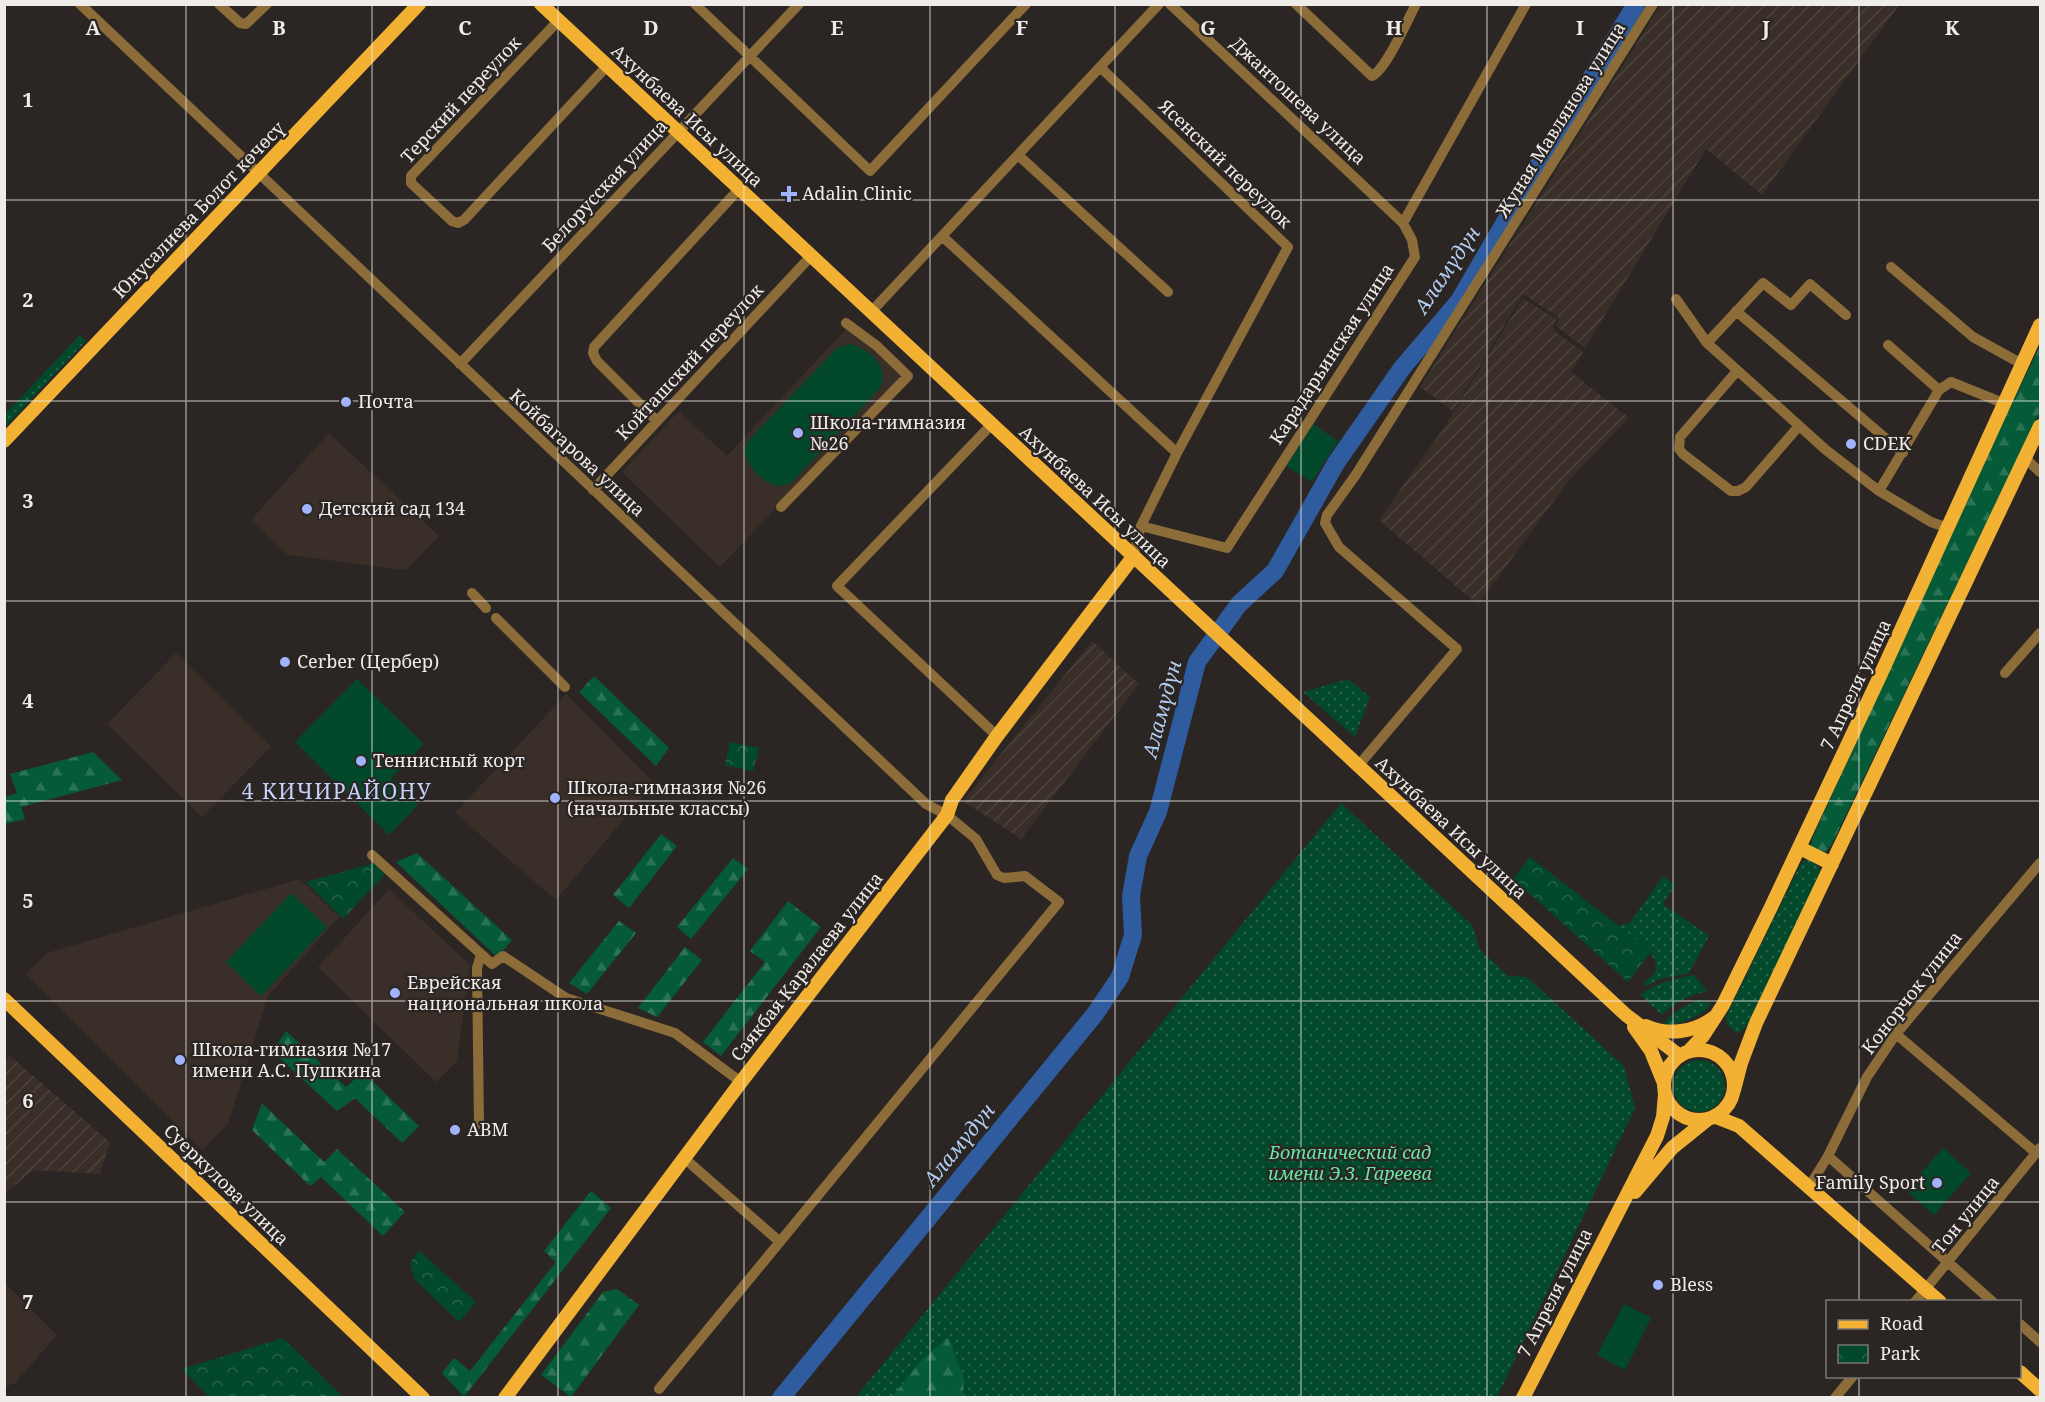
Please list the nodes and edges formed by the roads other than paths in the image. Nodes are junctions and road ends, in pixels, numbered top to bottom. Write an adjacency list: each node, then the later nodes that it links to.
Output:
1 (80, 4): 21 (street, Койбагарова улица)
2 (219, 4): 3 (street)
3 (267, 4)
4 (419, 4): 21 (main road, Юнусалиева Болот көчөсү)
5 (541, 4): 15 (main road, Ахунбаева Исы улица)
6 (695, 4): 16 (street)
7 (799, 4): 16 (street, Белорусская улица)
8 (1026, 4): 16 (street)
9 (1159, 4): 18 (street)
10 (1170, 4): 23 (street, Джантошева улица)
11 (1296, 4): 12 (street)
12 (1416, 4)
13 (1526, 4): 23 (street)
14 (1653, 4): 63 (street, Жуная Мавлянова улица)
15 (558, 21): 17 (main road, Ахунбаева Исы улица); 17 (street, Терский переулок)
16 (749, 56): 19 (street, Белорусская улица)
17 (608, 66): 19 (main road, Ахунбаева Исы улица)
18 (1100, 67): 20 (street); 46 (street, Ясенский переулок)
19 (678, 132): 22 (main road, Ахунбаева Исы улица); 36 (street, Белорусская улица)
20 (1018, 155): 24 (street); 27 (street)
21 (258, 174): 36 (street, Койбагарова улица); 45 (main road, Юнусалиева Болот көчөсү)
22 (740, 189): 25 (main road, Ахунбаева Исы улица); 41 (street)
23 (1403, 223): 53 (street, Карадарьинская улица)
24 (942, 236): 30 (street); 46 (street)
25 (811, 256): 30 (main road, Ахунбаева Исы улица); 41 (street, Койташский переулок)
26 (1891, 267): 37 (street)
27 (1168, 292)
28 (1676, 299): 34 (street)
29 (1736, 310): 31 (street); 34 (street); 47 (street)
30 (871, 312): 42 (main road, Ахунбаева Исы улица)
31 (1846, 315)
32 (846, 323): 52 (street)
33 (2040, 325): 37 (main road, 7 Апреля улица)
34 (1707, 343): 38 (street)
35 (1888, 345): 39 (street)
36 (460, 364): 50 (street, Койбагарова улица)
37 (2022, 364): 40 (main road, 7 Апреля улица)
38 (1737, 371): 43 (street); 43 (street)
39 (1939, 390): 40 (street); 47 (street)
40 (2003, 403): 54 (main road, 7 Апреля улица)
41 (657, 421): 50 (street, Койташский переулок)
42 (991, 424): 55 (main road, Ахунбаева Исы улица); 62 (street)
43 (1799, 426): 51 (street)
44 (2040, 426): 48 (main road)
45 (4, 441)
46 (1177, 453): 53 (street, Ясенский переулок)
47 (1903, 453): 51 (street)
48 (2025, 458): 49 (street); 68 (main road)
49 (2040, 472)
50 (593, 490): 64 (street, Койбагарова улица)
51 (1879, 491): 54 (street)
52 (781, 507)
53 (1141, 526): 55 (street)
54 (1948, 528): 65 (main road, 7 Апреля улица)
55 (1133, 557): 62 (main road, Саякбая Каралаева улица); 63 (main road, Ахунбаева Исы улица)
56 (472, 593): 57 (street)
57 (486, 608)
58 (496, 618): 61 (street)
59 (2040, 633): 60 (street)
60 (2005, 674)
61 (565, 687)
62 (998, 736): 64 (main road, Саякбая Каралаева улица)
63 (1358, 766): 72 (main road, Ахунбаева Исы улица)
64 (947, 815): 75 (main road, Саякбая Каралаева улица); 86 (street, Койбагарова улица)
65 (1800, 848): 68 (main road); 71 (main road, 7 Апреля улица)
66 (372, 855): 69 (street)
67 (2040, 863): 73 (street, Конорчок улица)
68 (1832, 864): 77 (main road)
69 (480, 954): 75 (street); 79 (street)
70 (4, 999): 98 (main road, Суеркулова улица)
71 (1718, 1014): 72 (main road); 74 (main road, 7 Апреля улица)
72 (1626, 1015): 74 (main road, Ахунбаева Исы улица); 76 (main road, Ахунбаева Исы улица)
73 (1896, 1034): 81 (street); 82 (street, Конорчок улица)
74 (1684, 1054): 76 (main road); 77 (main road)
75 (741, 1082): 83 (main road, Саякбая Каралаева улица)
76 (1665, 1088): 78 (main road); 85 (main road, 7 Апреля улица)
77 (1733, 1093): 78 (main road); 80 (main road)
78 (1712, 1118): 80 (main road); 85 (main road, 7 Апреля улица)
79 (479, 1124)
80 (1749, 1135): 84 (main road)
81 (2038, 1150): 87 (street, Тон улица)
82 (1828, 1156): 84 (street, Конорчок улица); 87 (street)
83 (684, 1158): 86 (street); 99 (main road, Саякбая Каралаева улица)
84 (1809, 1187): 88 (main road)
85 (1622, 1207): 100 (main road, 7 Апреля улица)
86 (780, 1242): 96 (street)
87 (1948, 1263): 88 (street, Тон улица); 91 (street)
88 (1926, 1289): 89 (street, Тон улица); 90 (main road)
89 (1917, 1300)
90 (1938, 1300)
91 (1991, 1300)
92 (2021, 1326): 93 (street)
93 (2040, 1342)
94 (2021, 1374): 97 (main road)
95 (1851, 1378): 101 (street)
96 (659, 1389)
97 (2040, 1390)
98 (423, 1398)
99 (505, 1398)
100 (1523, 1398)
101 (1835, 1398)

